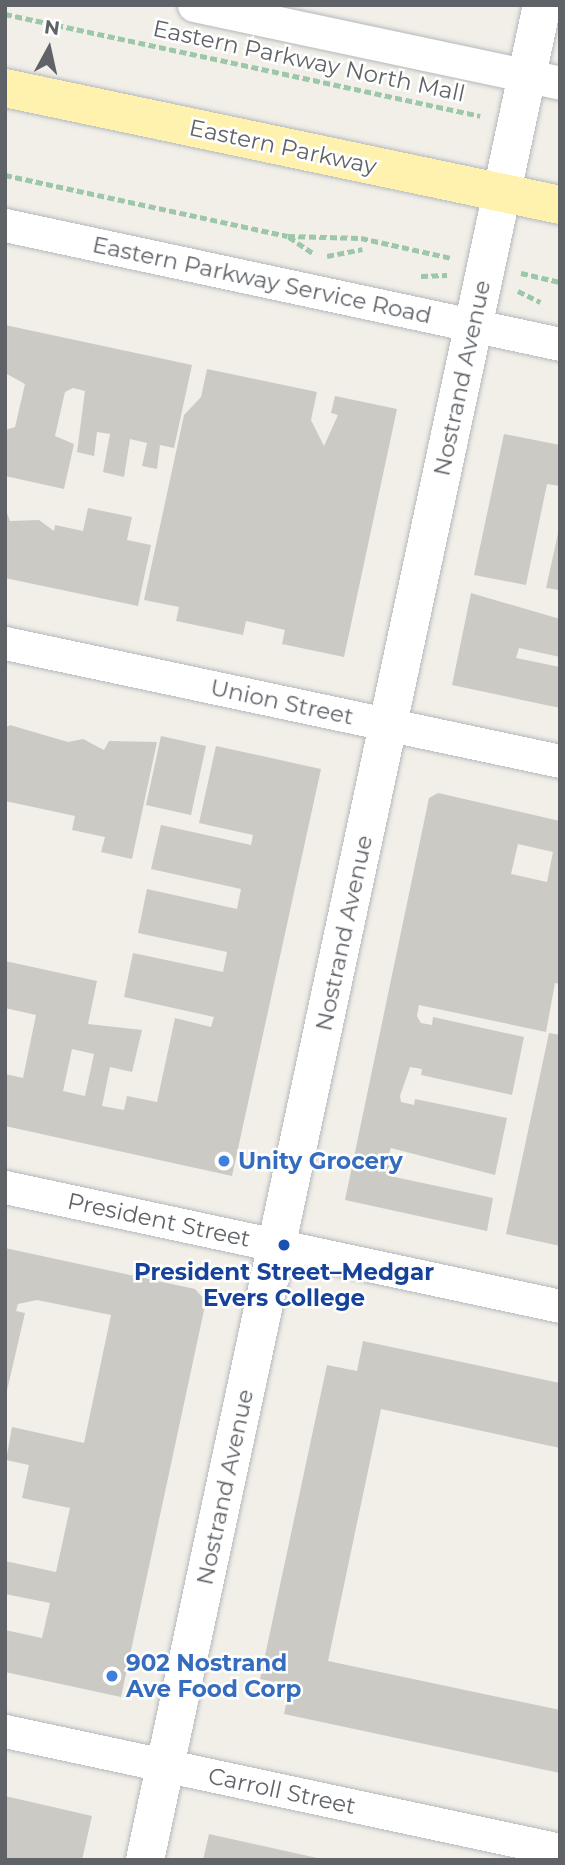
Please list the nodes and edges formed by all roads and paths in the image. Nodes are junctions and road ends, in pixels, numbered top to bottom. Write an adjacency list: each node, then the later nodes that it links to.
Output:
1 (194, 5): 4 (street)
2 (542, 5): 4 (main road, Nostrand Avenue)
3 (5, 14): 6 (path, Eastern Parkway North Mall)
4 (543, 80): 8 (main road, Nostrand Avenue)
5 (5, 88): 8 (main road, Eastern Parkway)
6 (481, 117)
7 (5, 175): 11 (path)
8 (501, 192): 9 (main road, Eastern Parkway); 22 (main road, Nostrand Avenue)
9 (560, 205)
10 (5, 225): 22 (street, Eastern Parkway Service Road)
11 (288, 236): 13 (path); 14 (path)
12 (362, 249): 13 (path)
13 (327, 256): 15 (path)
14 (451, 258)
15 (351, 261)
16 (516, 272): 19 (path)
17 (412, 274): 18 (path)
18 (447, 275)
19 (560, 282)
20 (514, 289): 21 (path)
21 (551, 304)
22 (473, 326): 23 (street, Eastern Parkway Service Road); 25 (main road, Nostrand Avenue)
23 (560, 344)
24 (5, 643): 25 (street, Union Street)
25 (388, 724): 26 (street, Union Street); 28 (main road, Nostrand Avenue)
26 (560, 761)
27 (5, 1187): 28 (street, President Street)
28 (277, 1246): 29 (street, President Street); 31 (main road, Nostrand Avenue)
29 (560, 1306)
30 (5, 1731): 31 (street, Carroll Street)
31 (165, 1766): 32 (street, Carroll Street); 33 (main road, Nostrand Avenue)
32 (560, 1850)
33 (145, 1860)

